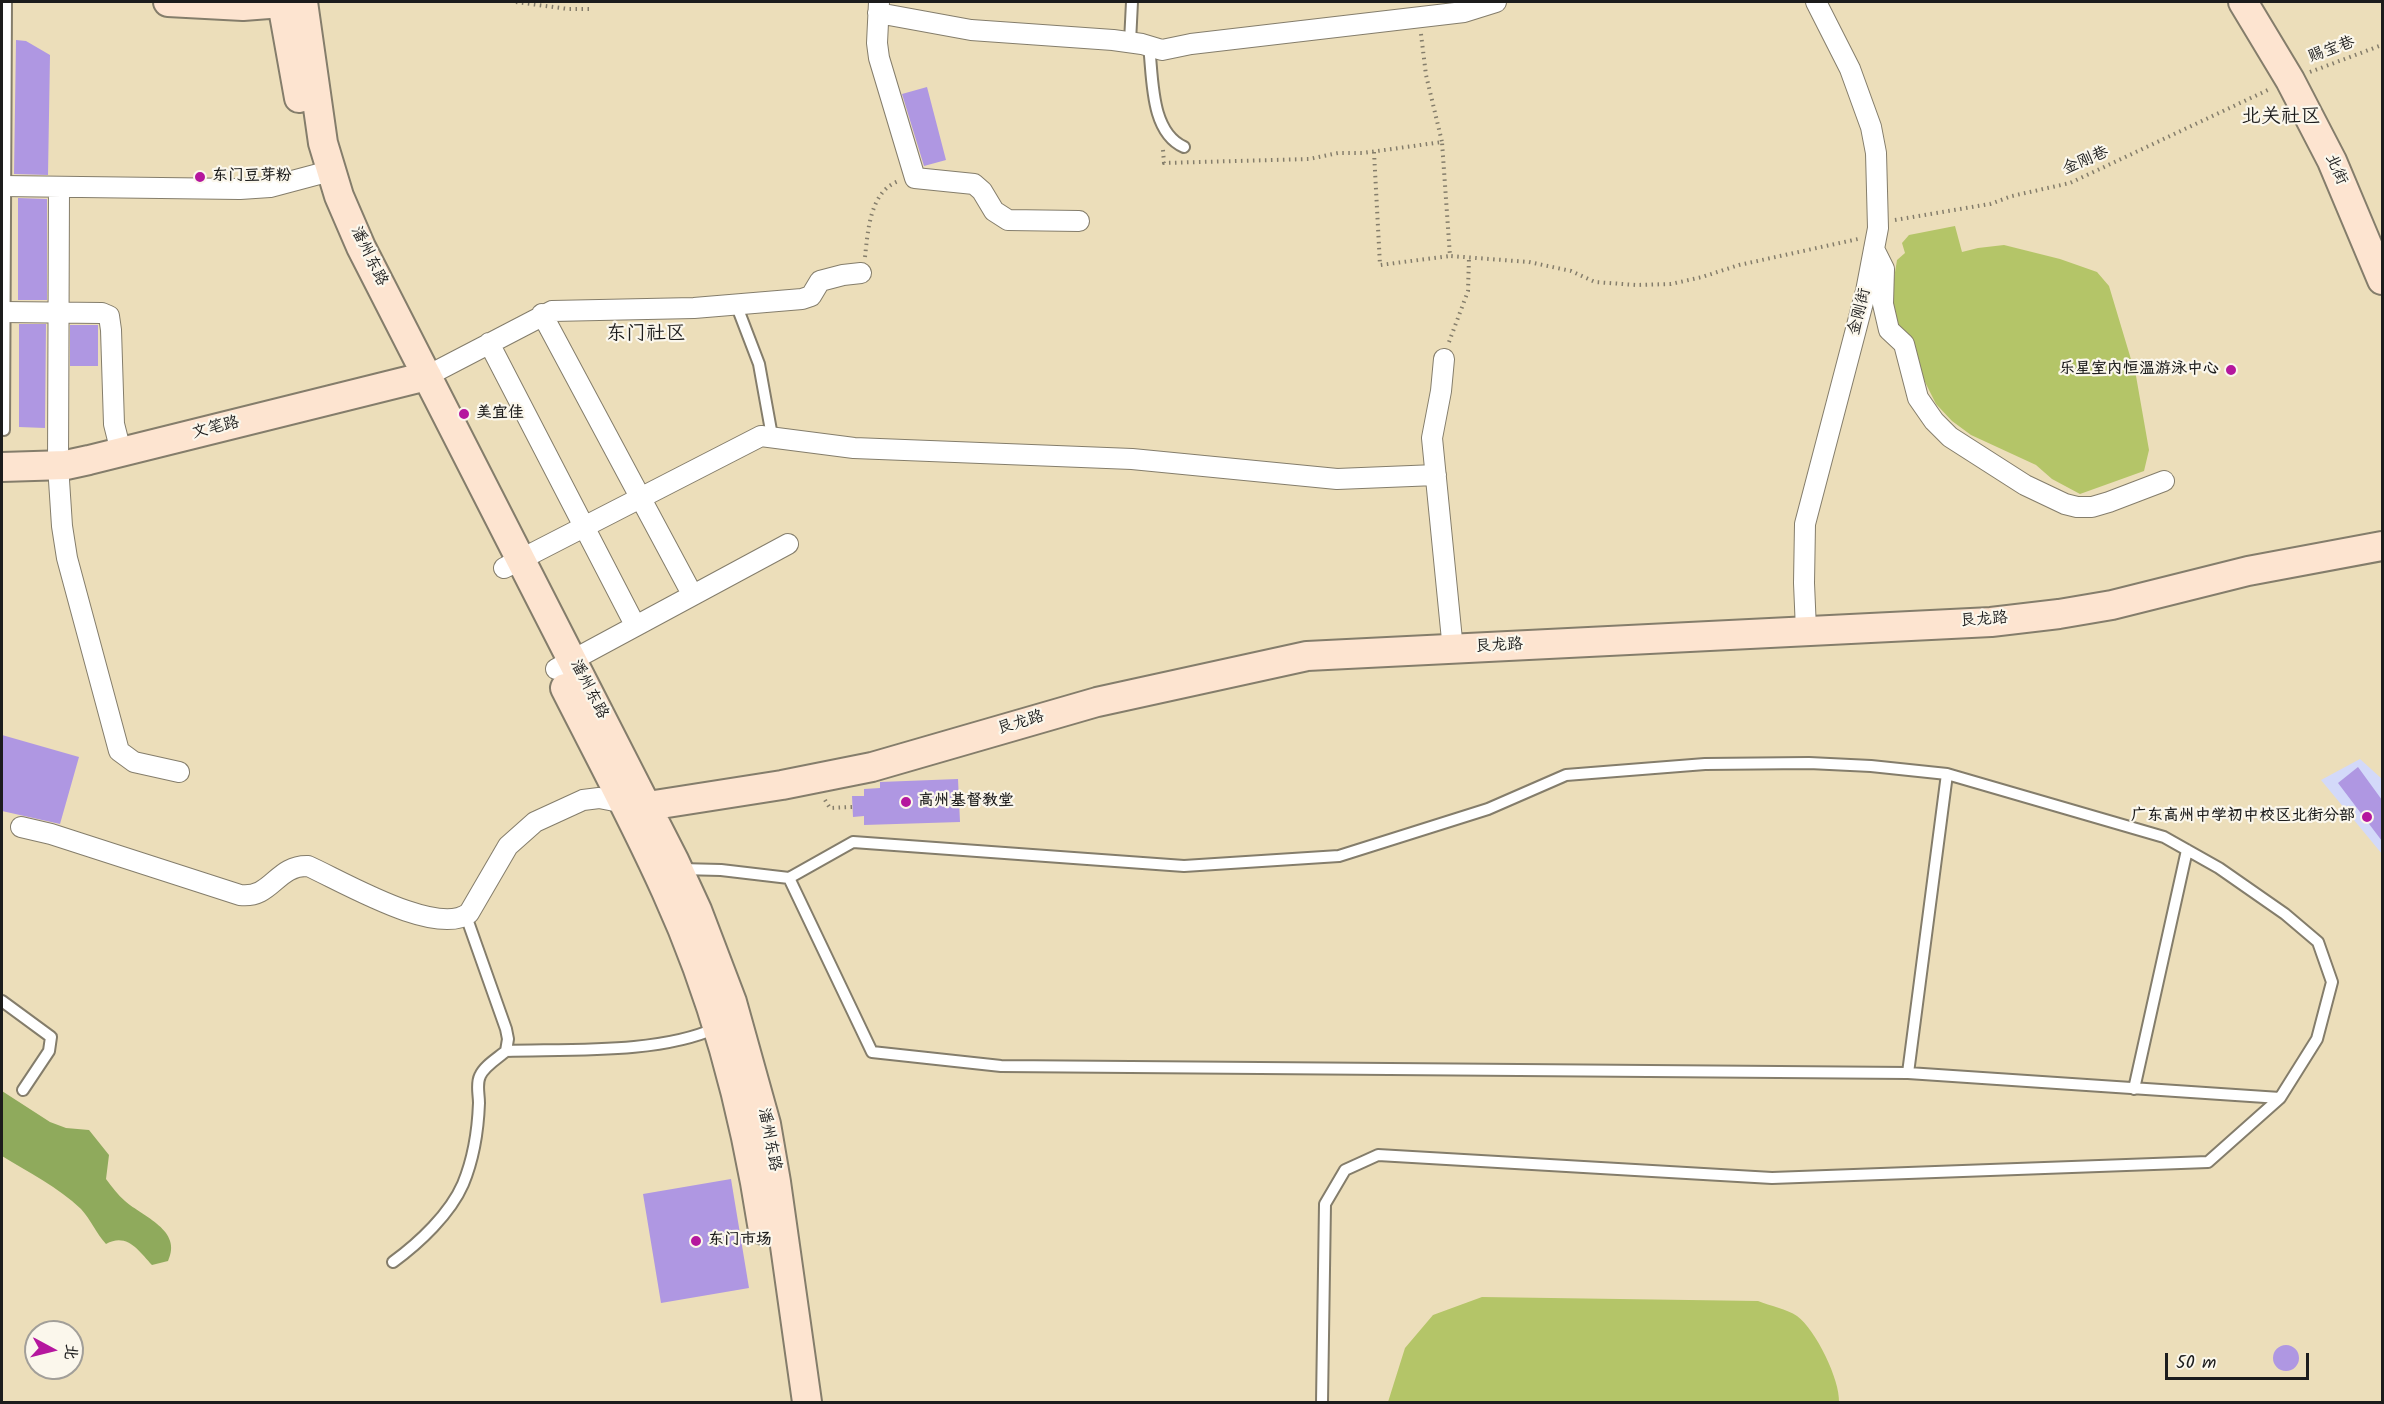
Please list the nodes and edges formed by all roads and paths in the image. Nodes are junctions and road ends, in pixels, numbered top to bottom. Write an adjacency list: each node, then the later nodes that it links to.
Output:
1 (6, 2): 22 (lane)
2 (168, 2): 3 (street)
3 (289, 2): 20 (street, 潘州东路)
4 (516, 2): 10 (path)
5 (1132, 2): 12 (lane)
6 (1496, 2): 11 (street)
7 (1816, 2): 25 (street, 金刚街)
8 (2243, 2): 15 (street, 北街)
9 (878, 7): 12 (street); 21 (street)
10 (590, 9)
11 (1419, 19): 14 (street); 17 (path)
12 (1130, 42): 14 (street)
13 (2382, 45): 15 (path, 赐宝巷)
14 (1149, 46): 16 (lane)
15 (2290, 80): 25 (path, 金刚巷); 29 (street, 北街)
16 (1160, 120): 18 (lane); 19 (path)
17 (1442, 142): 19 (path); 26 (path)
18 (1184, 147)
19 (1374, 152): 26 (path, 金刚巷)
20 (323, 174): 23 (street); 36 (street, 潘州东路)
21 (915, 178): 24 (street); 28 (path)
22 (3, 186): 23 (street); 31 (lane)
23 (59, 187): 32 (street)
24 (1079, 221)
25 (1876, 236): 27 (path, 金刚巷); 43 (street); 51 (street, 金刚街)
26 (1450, 256): 27 (path, 金刚巷)
27 (1468, 256): 35 (path)
28 (861, 273): 30 (street)
29 (2382, 280)
30 (736, 304): 33 (street); 38 (lane)
31 (3, 312): 32 (street); 37 (lane)
32 (58, 312): 39 (street); 40 (street)
33 (542, 314): 34 (street); 44 (street)
34 (489, 343): 36 (street); 45 (street)
35 (1444, 359): 42 (street)
36 (418, 378): 39 (street, 文笔路); 48 (street, 潘州东路)
37 (4, 430)
38 (772, 436): 42 (street); 44 (street)
39 (122, 452): 40 (street, 文笔路)
40 (58, 465): 41 (street, 文笔路); 54 (street)
41 (2, 467)
42 (1436, 475): 52 (street)
43 (2164, 481)
44 (639, 496): 45 (street); 49 (street)
45 (585, 525): 48 (street); 50 (street)
46 (788, 544): 49 (street)
47 (2382, 546): 51 (street, 艮龙路)
48 (512, 563): 53 (street, 潘州东路)
49 (692, 594): 50 (street)
50 (635, 625): 53 (street)
51 (1806, 630): 52 (street, 艮龙路)
52 (1453, 650): 56 (street, 艮龙路)
53 (564, 664): 56 (street, 潘州东路)
54 (179, 772)
55 (1947, 774): 60 (lane); 62 (lane); 67 (lane)
56 (636, 805): 61 (street, 潘州东路); 63 (street)
57 (852, 807): 58 (path)
58 (830, 808)
59 (21, 827): 63 (street)
60 (2187, 850): 68 (lane); 70 (lane)
61 (667, 870): 62 (lane); 65 (street, 潘州东路)
62 (789, 878): 67 (lane)
63 (466, 916): 66 (lane)
64 (2, 1001): 69 (lane)
65 (727, 1022): 66 (lane); 72 (street, 潘州东路); 73 (street, 潘州东路)
66 (506, 1051): 71 (lane)
67 (1908, 1073): 68 (lane)
68 (2134, 1089): 70 (lane)
69 (23, 1090)
70 (2280, 1098): 74 (lane)
71 (393, 1262)
72 (790, 1402)
73 (807, 1402)
74 (1322, 1402)

